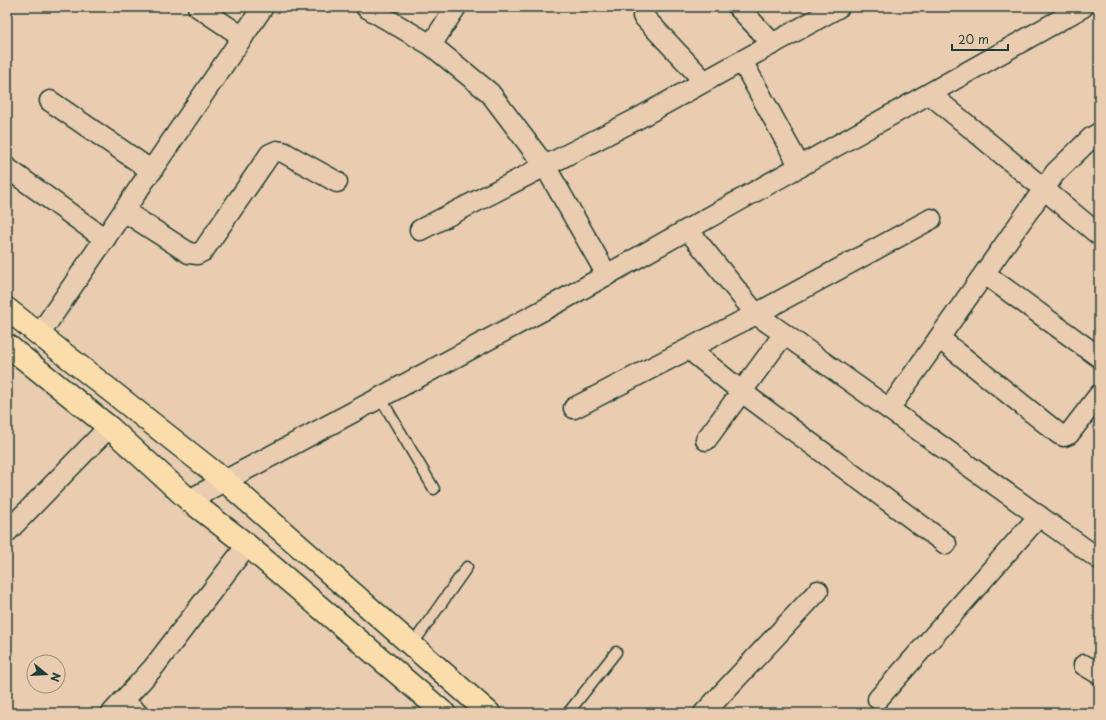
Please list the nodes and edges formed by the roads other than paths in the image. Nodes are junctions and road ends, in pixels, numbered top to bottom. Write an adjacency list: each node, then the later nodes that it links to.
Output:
1 (198, 7): 9 (street)
2 (263, 7): 9 (street)
3 (366, 7): 11 (street)
4 (456, 7): 11 (street)
5 (738, 7): 10 (street)
6 (839, 7): 10 (street)
7 (1083, 7): 14 (street)
8 (643, 16): 13 (street)
9 (243, 37): 20 (street)
10 (773, 44): 12 (street)
11 (431, 46): 17 (street)
12 (742, 61): 13 (street); 18 (street)
13 (704, 81): 17 (street)
14 (930, 94): 18 (street); 22 (street)
15 (50, 101): 20 (street)
16 (1099, 133): 22 (street)
17 (545, 166): 25 (street); 30 (street)
18 (800, 167): 26 (street)
19 (7, 168): 28 (street)
20 (152, 171): 23 (street)
21 (337, 182): 23 (street)
22 (1045, 190): 27 (street); 29 (street)
23 (124, 211): 28 (street)
24 (932, 219): 32 (street)
25 (420, 230)
26 (688, 230): 30 (street); 32 (street)
27 (1099, 235)
28 (105, 239): 33 (street)
29 (985, 274): 35 (street); 38 (street)
30 (607, 275): 41 (street)
31 (7, 309): 33 (main road)
32 (756, 314): 34 (street); 37 (street)
33 (39, 334): 46 (main road)
34 (784, 334): 39 (street); 43 (street)
35 (939, 338): 40 (street); 43 (street)
36 (7, 345): 44 (main road)
37 (689, 349): 39 (street); 42 (street)
38 (1099, 357)
39 (742, 392): 45 (street); 51 (street)
40 (1099, 395)
41 (380, 398): 46 (street); 47 (lane)
42 (574, 408)
43 (889, 409): 49 (street)
44 (109, 426): 48 (main road); 50 (street)
45 (706, 440)
46 (225, 481): 48 (street); 56 (main road)
47 (434, 489)
48 (189, 500): 52 (main road)
49 (1039, 516): 53 (street); 58 (street)
50 (7, 532)
51 (946, 544)
52 (247, 545): 59 (street); 60 (main road)
53 (1099, 559)
54 (467, 567): 56 (lane)
55 (818, 591): 63 (street)
56 (412, 645): 61 (main road)
57 (616, 652): 62 (lane)
58 (878, 699)
59 (124, 709)
60 (444, 713)
61 (489, 713)
62 (568, 713)
63 (704, 713)

